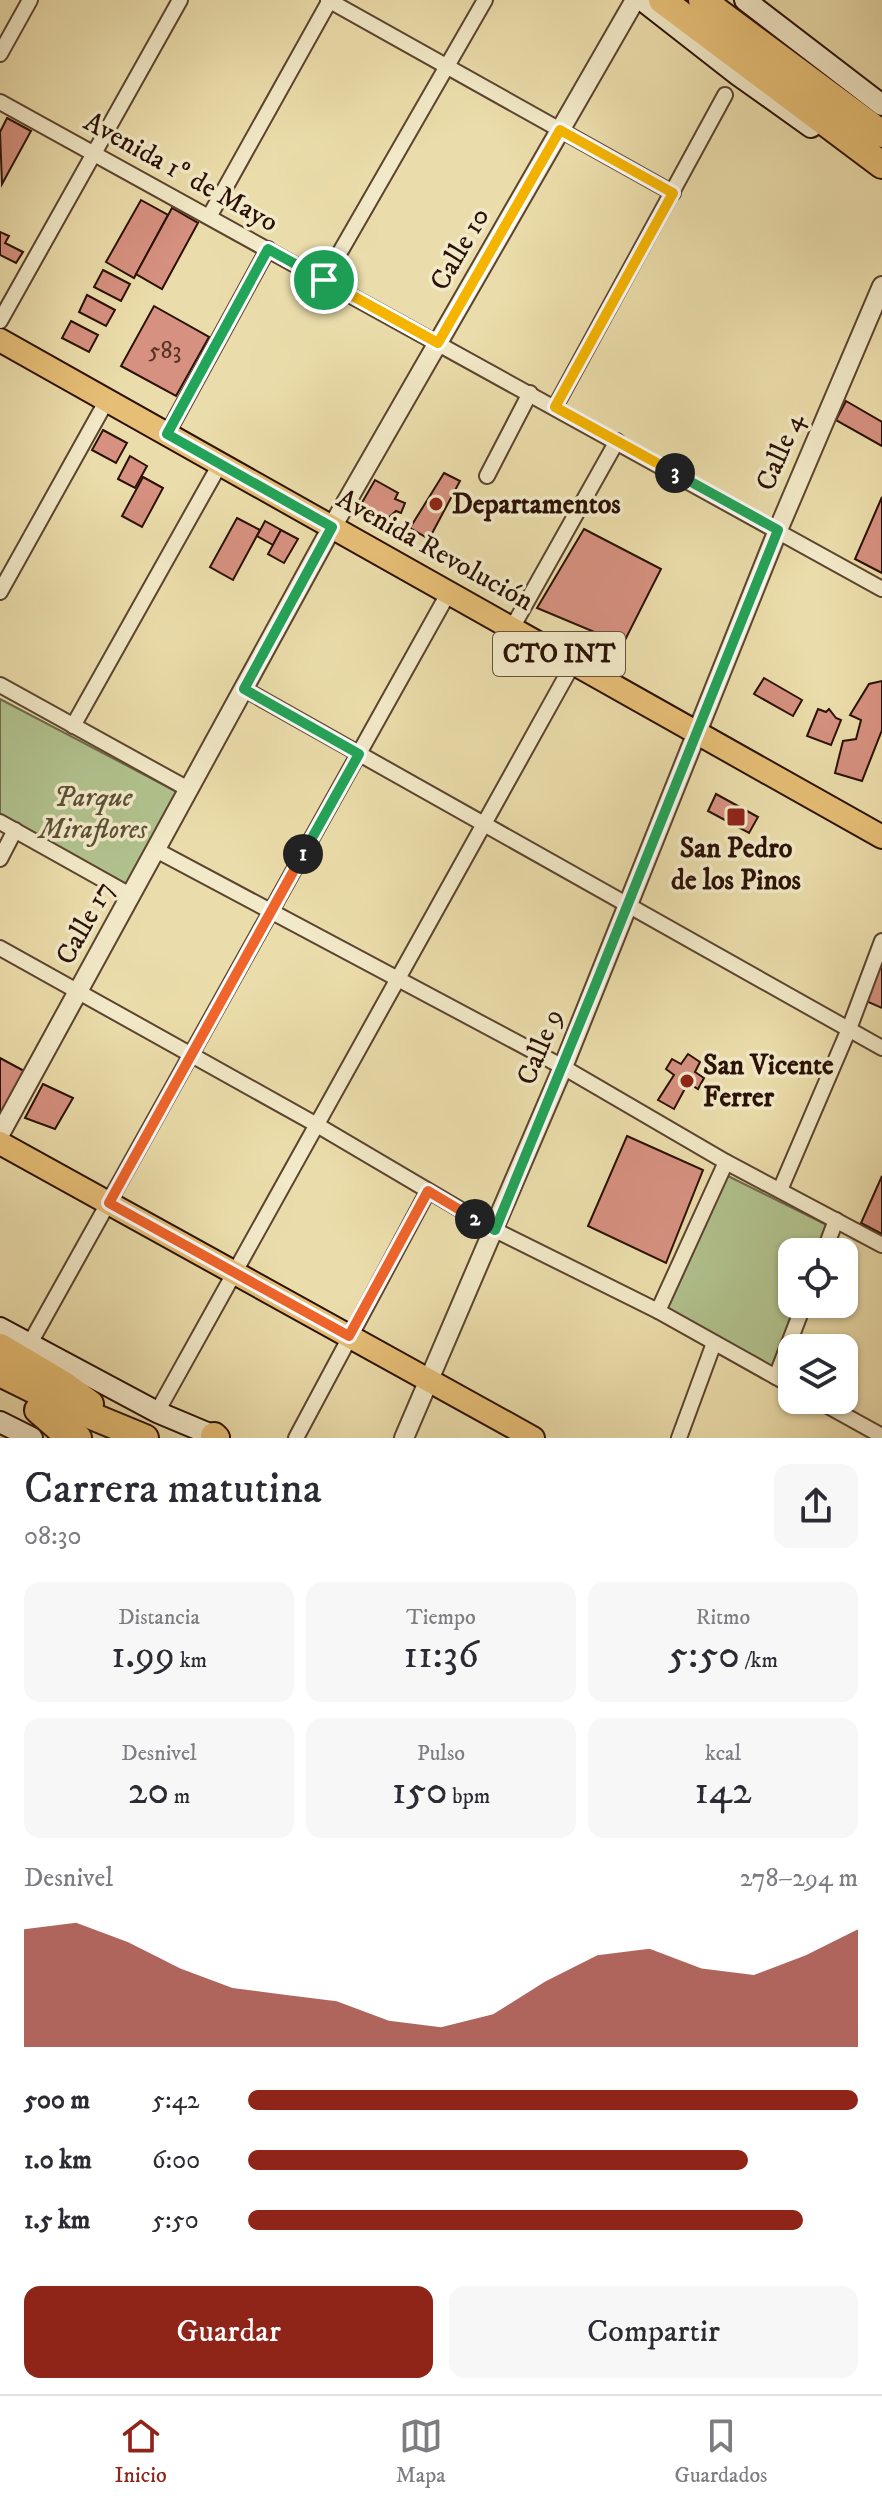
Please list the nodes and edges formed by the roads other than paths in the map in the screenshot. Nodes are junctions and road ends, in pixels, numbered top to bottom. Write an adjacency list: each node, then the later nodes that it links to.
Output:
1 (30, 0): 12 (street)
2 (180, 0): 21 (street)
3 (329, 0): 13 (street); 25 (street)
4 (485, 0): 13 (street)
5 (635, 0): 18 (street, Calle 10)
6 (642, 0): 23 (main road)
7 (662, 0): 22 (highway)
8 (676, 0): 20 (highway)
9 (702, 0): 19 (highway)
10 (713, 0): 17 (highway)
11 (745, 0): 16 (main road)
12 (0, 54)
13 (447, 66): 18 (street); 27 (street)
14 (725, 95): 24 (street)
15 (0, 102): 21 (street, Avenida 1º de Mayo)
16 (882, 105)
17 (882, 127)
18 (560, 130): 24 (street); 31 (street, Calle 10)
19 (882, 134)
20 (882, 153)
21 (94, 154): 25 (street, Avenida 1º de Mayo); 29 (street)
22 (882, 165)
23 (882, 180)
24 (673, 193): 34 (street)
25 (209, 217): 26 (street, Avenida 1º de Mayo)
26 (268, 249): 27 (street, Avenida 1º de Mayo); 35 (street)
27 (324, 280): 31 (street, Avenida 1º de Mayo)
28 (882, 286): 40 (street, Calle 4)
29 (0, 321)
30 (0, 340): 33 (main road, Avenida Revolución / CTO INT)
31 (438, 343): 32 (street, Avenida 1º de Mayo); 39 (street, Calle 10)
32 (530, 393): 34 (street, Avenida 1º de Mayo); 38 (street)
33 (107, 400): 35 (main road, Avenida Revolución / CTO INT); 42 (street)
34 (555, 407): 36 (street, Avenida 1º de Mayo)
35 (167, 434): 37 (main road, Avenida Revolución / CTO INT)
36 (617, 441): 40 (street, Avenida 1º de Mayo); 44 (street)
37 (220, 464): 39 (main road, Avenida Revolución / CTO INT); 48 (street)
38 (487, 476)
39 (332, 527): 43 (main road, Avenida Revolución / CTO INT); 47 (street, Calle 17)
40 (778, 530): 41 (street, Avenida 1º de Mayo); 49 (street, Calle 4)
41 (882, 589)
42 (0, 592)
43 (449, 592): 44 (main road, Avenida Revolución / CTO INT); 50 (street)
44 (512, 628): 45 (main road, Avenida Revolución / CTO INT)
45 (574, 662): 49 (main road, Avenida Revolución / CTO INT); 53 (street)
46 (0, 685): 48 (street)
47 (244, 689): 50 (street); 51 (street, Calle 17)
48 (73, 726): 51 (street)
49 (696, 731): 55 (main road, Avenida Revolución / CTO INT); 59 (street, Calle 9)
50 (359, 754): 53 (street); 60 (street)
51 (190, 790): 56 (street, Calle 17)
52 (0, 822): 54 (street)
53 (484, 824): 59 (street); 63 (street)
54 (15, 830): 57 (street); 58 (street)
55 (882, 837)
56 (156, 850): 58 (street, Calle 17); 60 (street)
57 (0, 859)
58 (132, 896): 64 (street, Calle 17)
59 (628, 905): 65 (street); 68 (street, Calle 9)
60 (271, 912): 63 (street); 67 (street)
61 (882, 941): 65 (street)
62 (0, 948): 64 (street)
63 (398, 980): 68 (street); 69 (street)
64 (79, 992): 67 (street); 70 (street, Calle 17)
65 (849, 1029): 66 (street); 73 (street)
66 (882, 1048)
67 (192, 1056): 69 (street); 75 (street)
68 (563, 1067): 72 (street); 77 (street, Calle 9)
69 (317, 1125): 74 (street); 80 (street)
70 (0, 1134)
71 (0, 1143): 75 (main road)
72 (726, 1162): 73 (street); 81 (street)
73 (780, 1190): 76 (street)
74 (428, 1191): 77 (street); 84 (street)
75 (109, 1203): 80 (main road); 86 (street)
76 (836, 1220): 78 (street); 79 (street)
77 (495, 1230): 81 (street); 89 (street, Calle 9)
78 (829, 1238)
79 (882, 1245)
80 (235, 1273): 84 (main road); 92 (street)
81 (658, 1311): 85 (street)
82 (799, 1318): 88 (street)
83 (2, 1334): 86 (main road); 95 (highway)
84 (349, 1336): 89 (main road); 100 (street)
85 (714, 1343): 88 (street); 103 (street)
86 (29, 1345): 92 (main road)
87 (0, 1373): 95 (highway)
88 (776, 1377)
89 (429, 1381): 101 (street, Calle 9); 102 (main road)
90 (0, 1391): 91 (highway)
91 (38, 1410): 95 (highway); 99 (highway)
92 (157, 1412): 97 (main road)
93 (842, 1414): 96 (street)
94 (0, 1422): 98 (main road)
95 (127, 1436)
96 (882, 1436)
97 (217, 1437)
98 (32, 1438)
99 (78, 1438)
100 (296, 1438)
101 (404, 1438)
102 (533, 1438)
103 (679, 1438)

